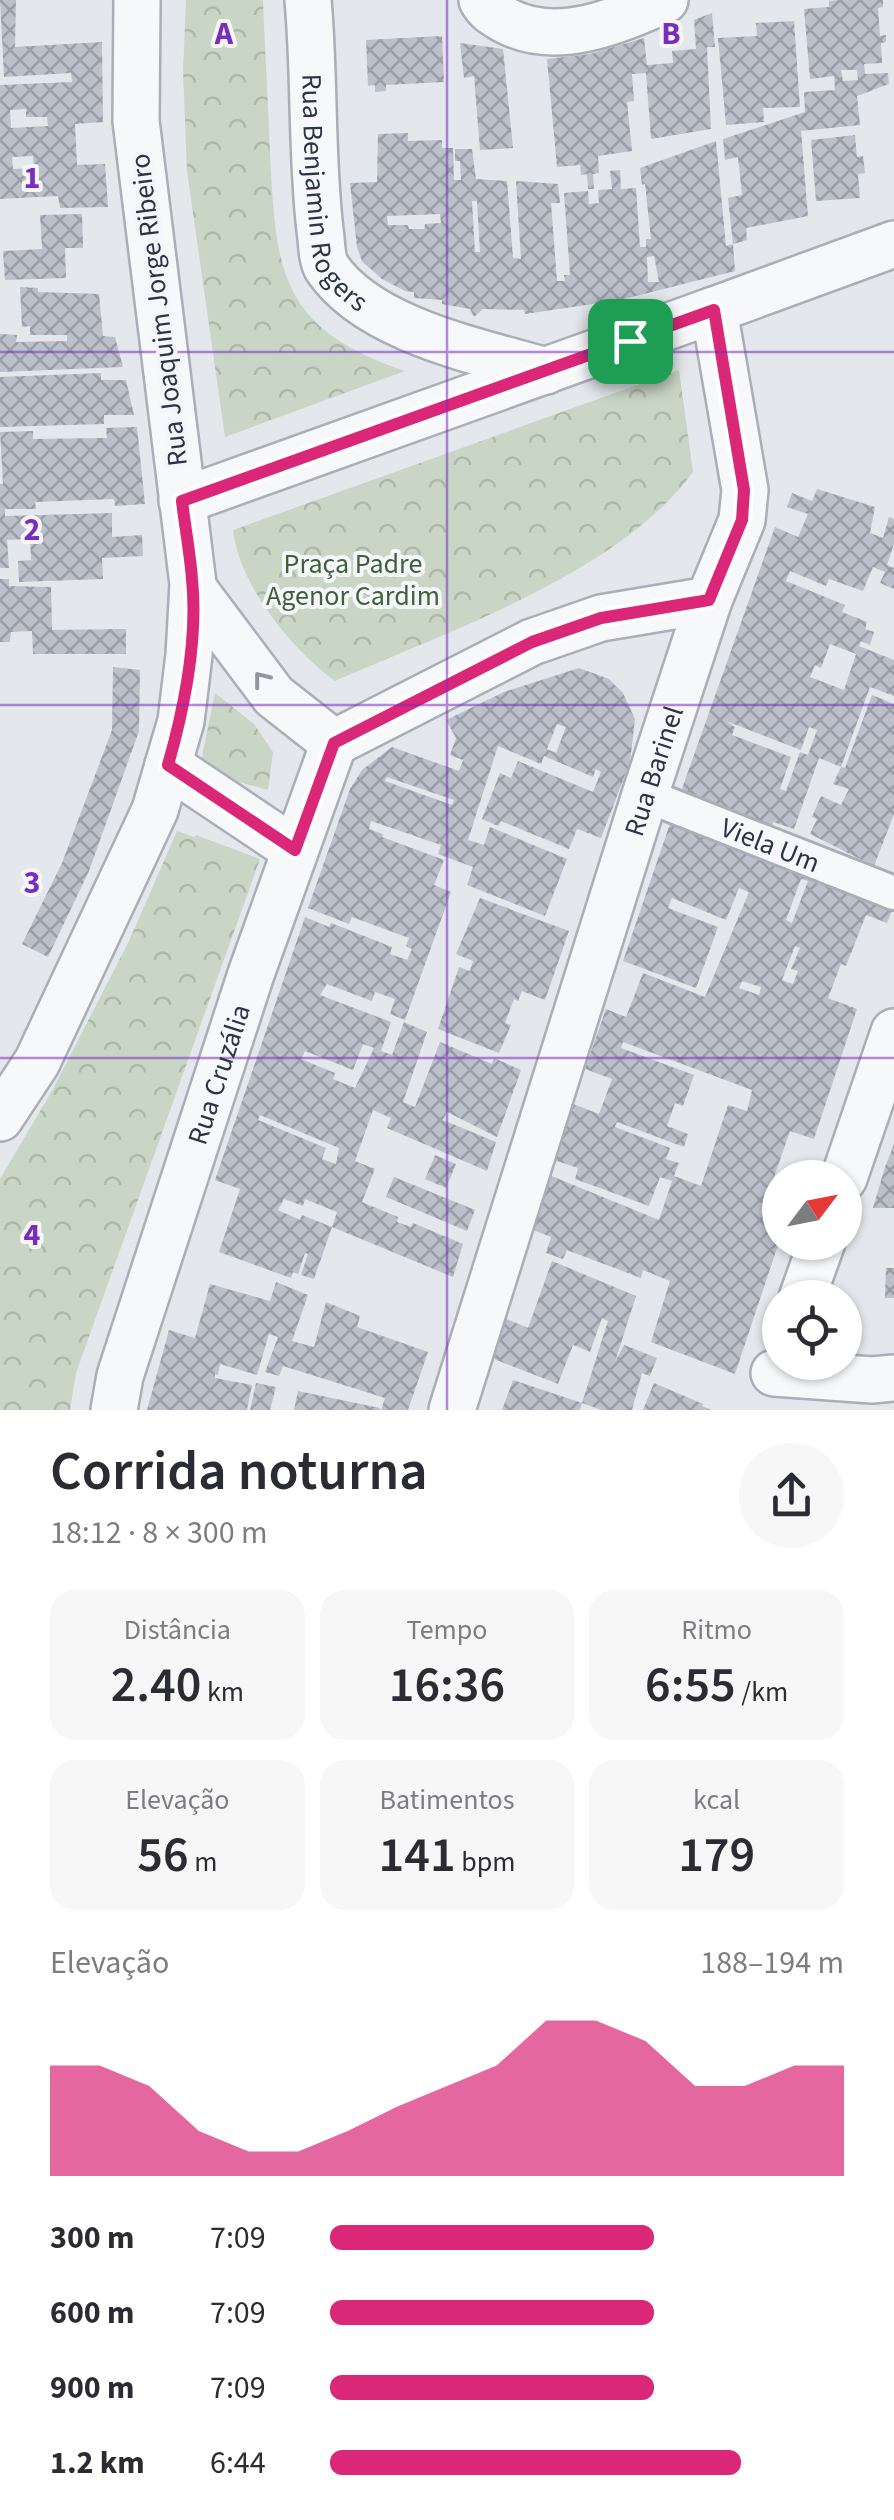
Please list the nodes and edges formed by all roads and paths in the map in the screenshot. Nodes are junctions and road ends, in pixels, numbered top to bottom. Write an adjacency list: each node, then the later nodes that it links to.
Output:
1 (137, 0): 8 (street, Rua Joaquim Jorge Ribeiro)
2 (308, 0): 7 (street, Rua Benjamin Rogers)
3 (482, 0): 4 (street)
4 (665, 0)
5 (894, 244): 6 (street)
6 (714, 310): 7 (street); 10 (street, Rua Barinel)
7 (546, 371): 8 (street)
8 (182, 501): 9 (street, Rua Joaquim Jorge Ribeiro)
9 (192, 588): 11 (street, one-way to 9); 12 (street, Rua Joaquim Jorge Ribeiro)
10 (709, 600): 11 (street); 13 (street, Rua Barinel)
11 (334, 743): 14 (street, Rua Cruzália)
12 (168, 765): 14 (street); 17 (street, Rua Joaquim Jorge Ribeiro)
13 (645, 795): 15 (street, Viela Um); 22 (street, Rua Barinel)
14 (295, 850): 21 (street, Rua Cruzália)
15 (894, 894)
16 (894, 1032): 18 (street)
17 (0, 1118)
18 (850, 1160)
19 (894, 1378): 20 (street)
20 (862, 1380)
21 (114, 1410)
22 (452, 1410)

